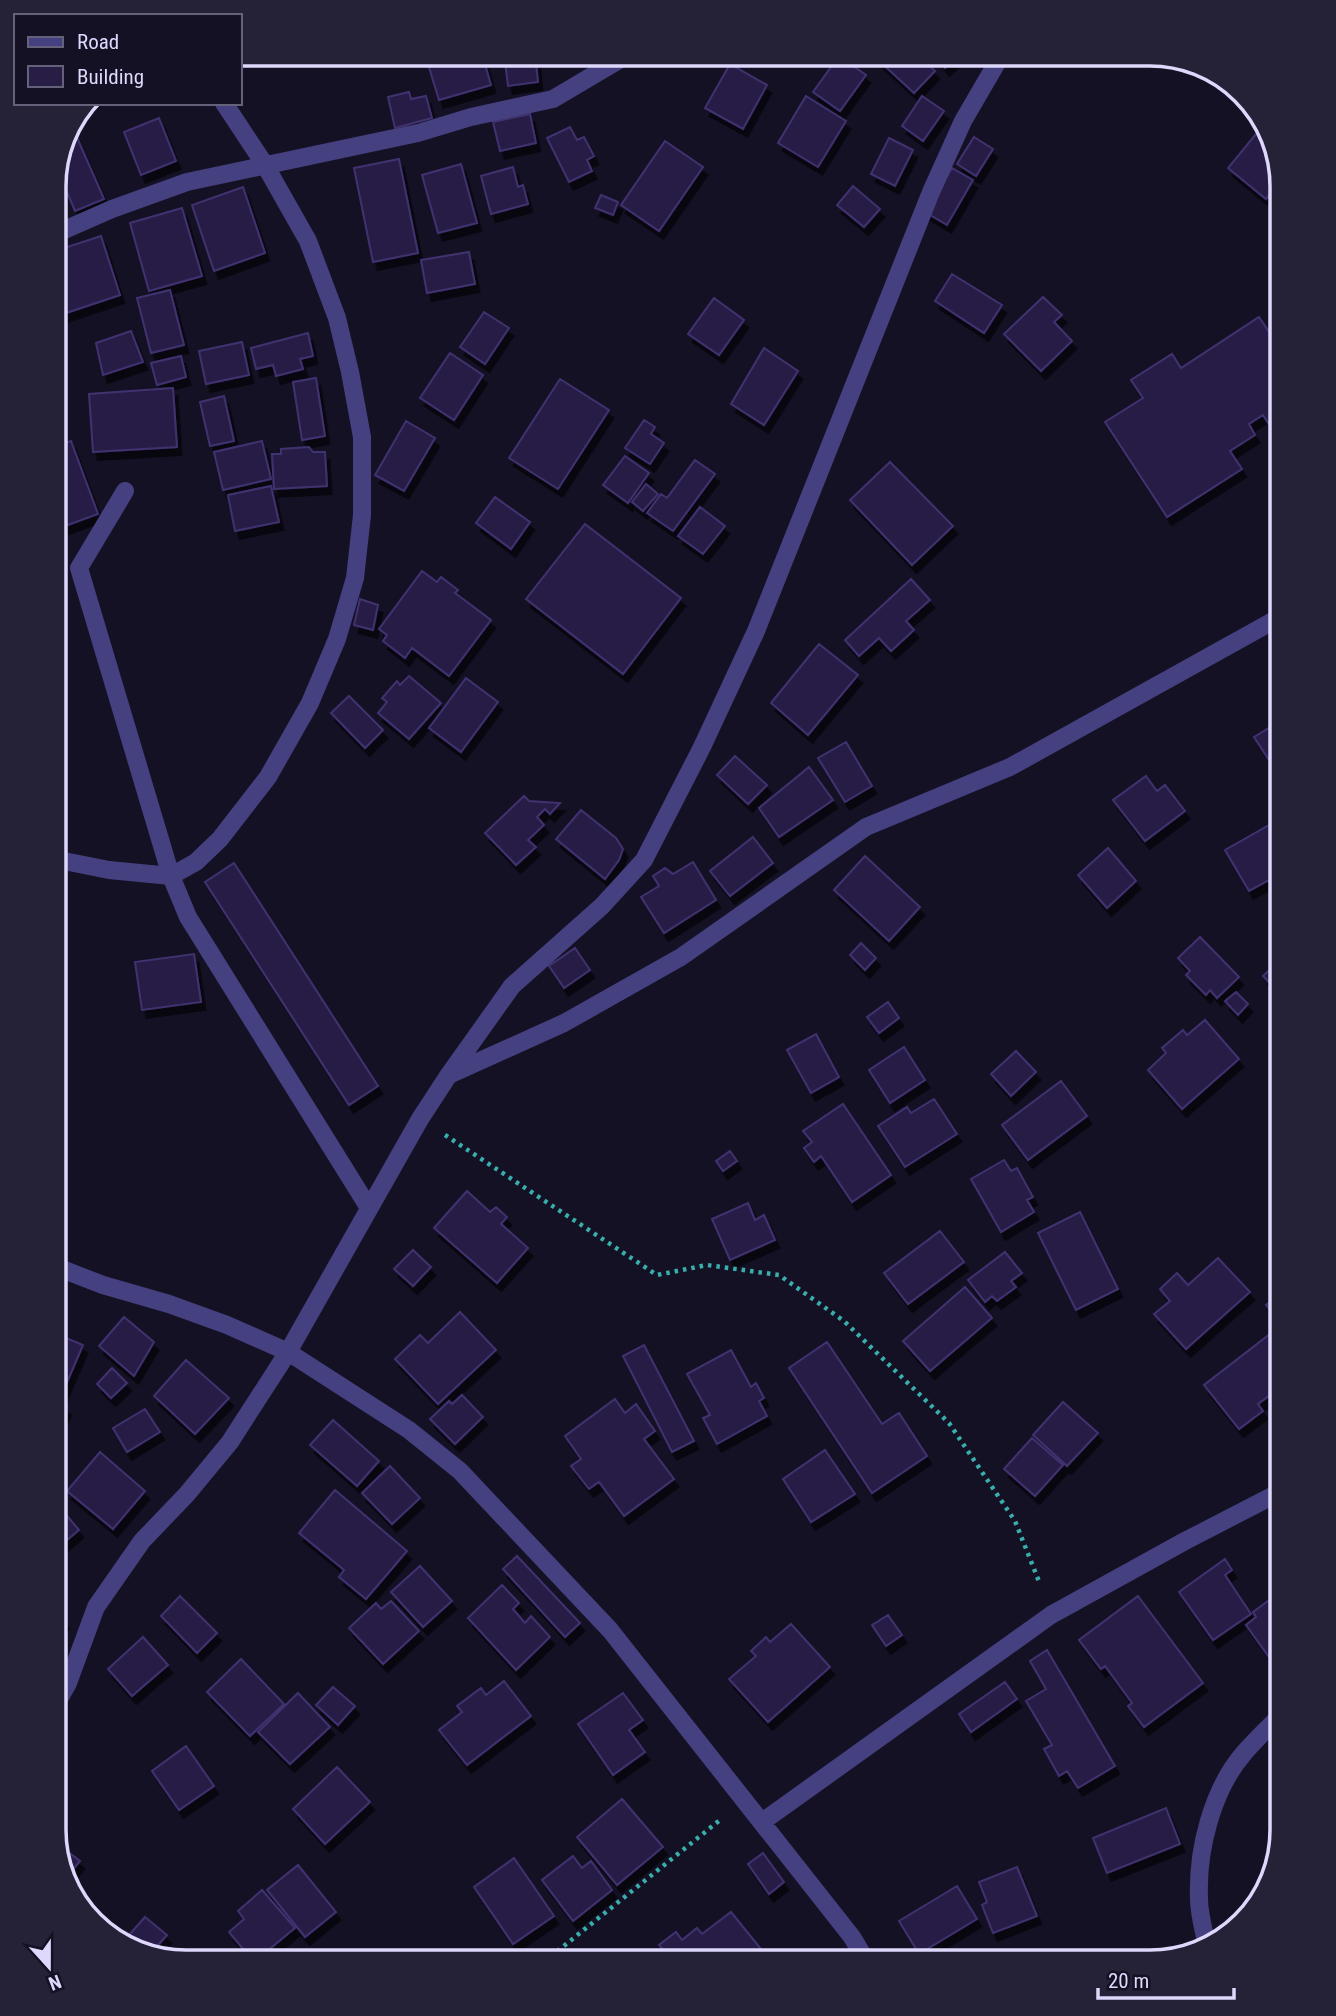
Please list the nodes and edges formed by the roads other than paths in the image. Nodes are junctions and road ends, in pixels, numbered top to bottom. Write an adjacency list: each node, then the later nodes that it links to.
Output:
1 (608, 66): 4 (street)
2 (995, 67): 10 (street)
3 (225, 105): 4 (street)
4 (265, 166): 5 (street); 9 (street)
5 (67, 228)
6 (125, 491): 9 (street)
7 (1270, 622): 10 (street)
8 (67, 862): 9 (street)
9 (171, 876): 11 (street)
10 (447, 1076): 11 (street)
11 (369, 1208): 13 (street)
12 (66, 1271): 13 (street)
13 (288, 1352): 15 (street); 17 (street)
14 (1270, 1497): 17 (street)
15 (66, 1686)
16 (1270, 1726): 18 (street)
17 (762, 1822): 19 (street)
18 (1205, 1935)
19 (860, 1950)

